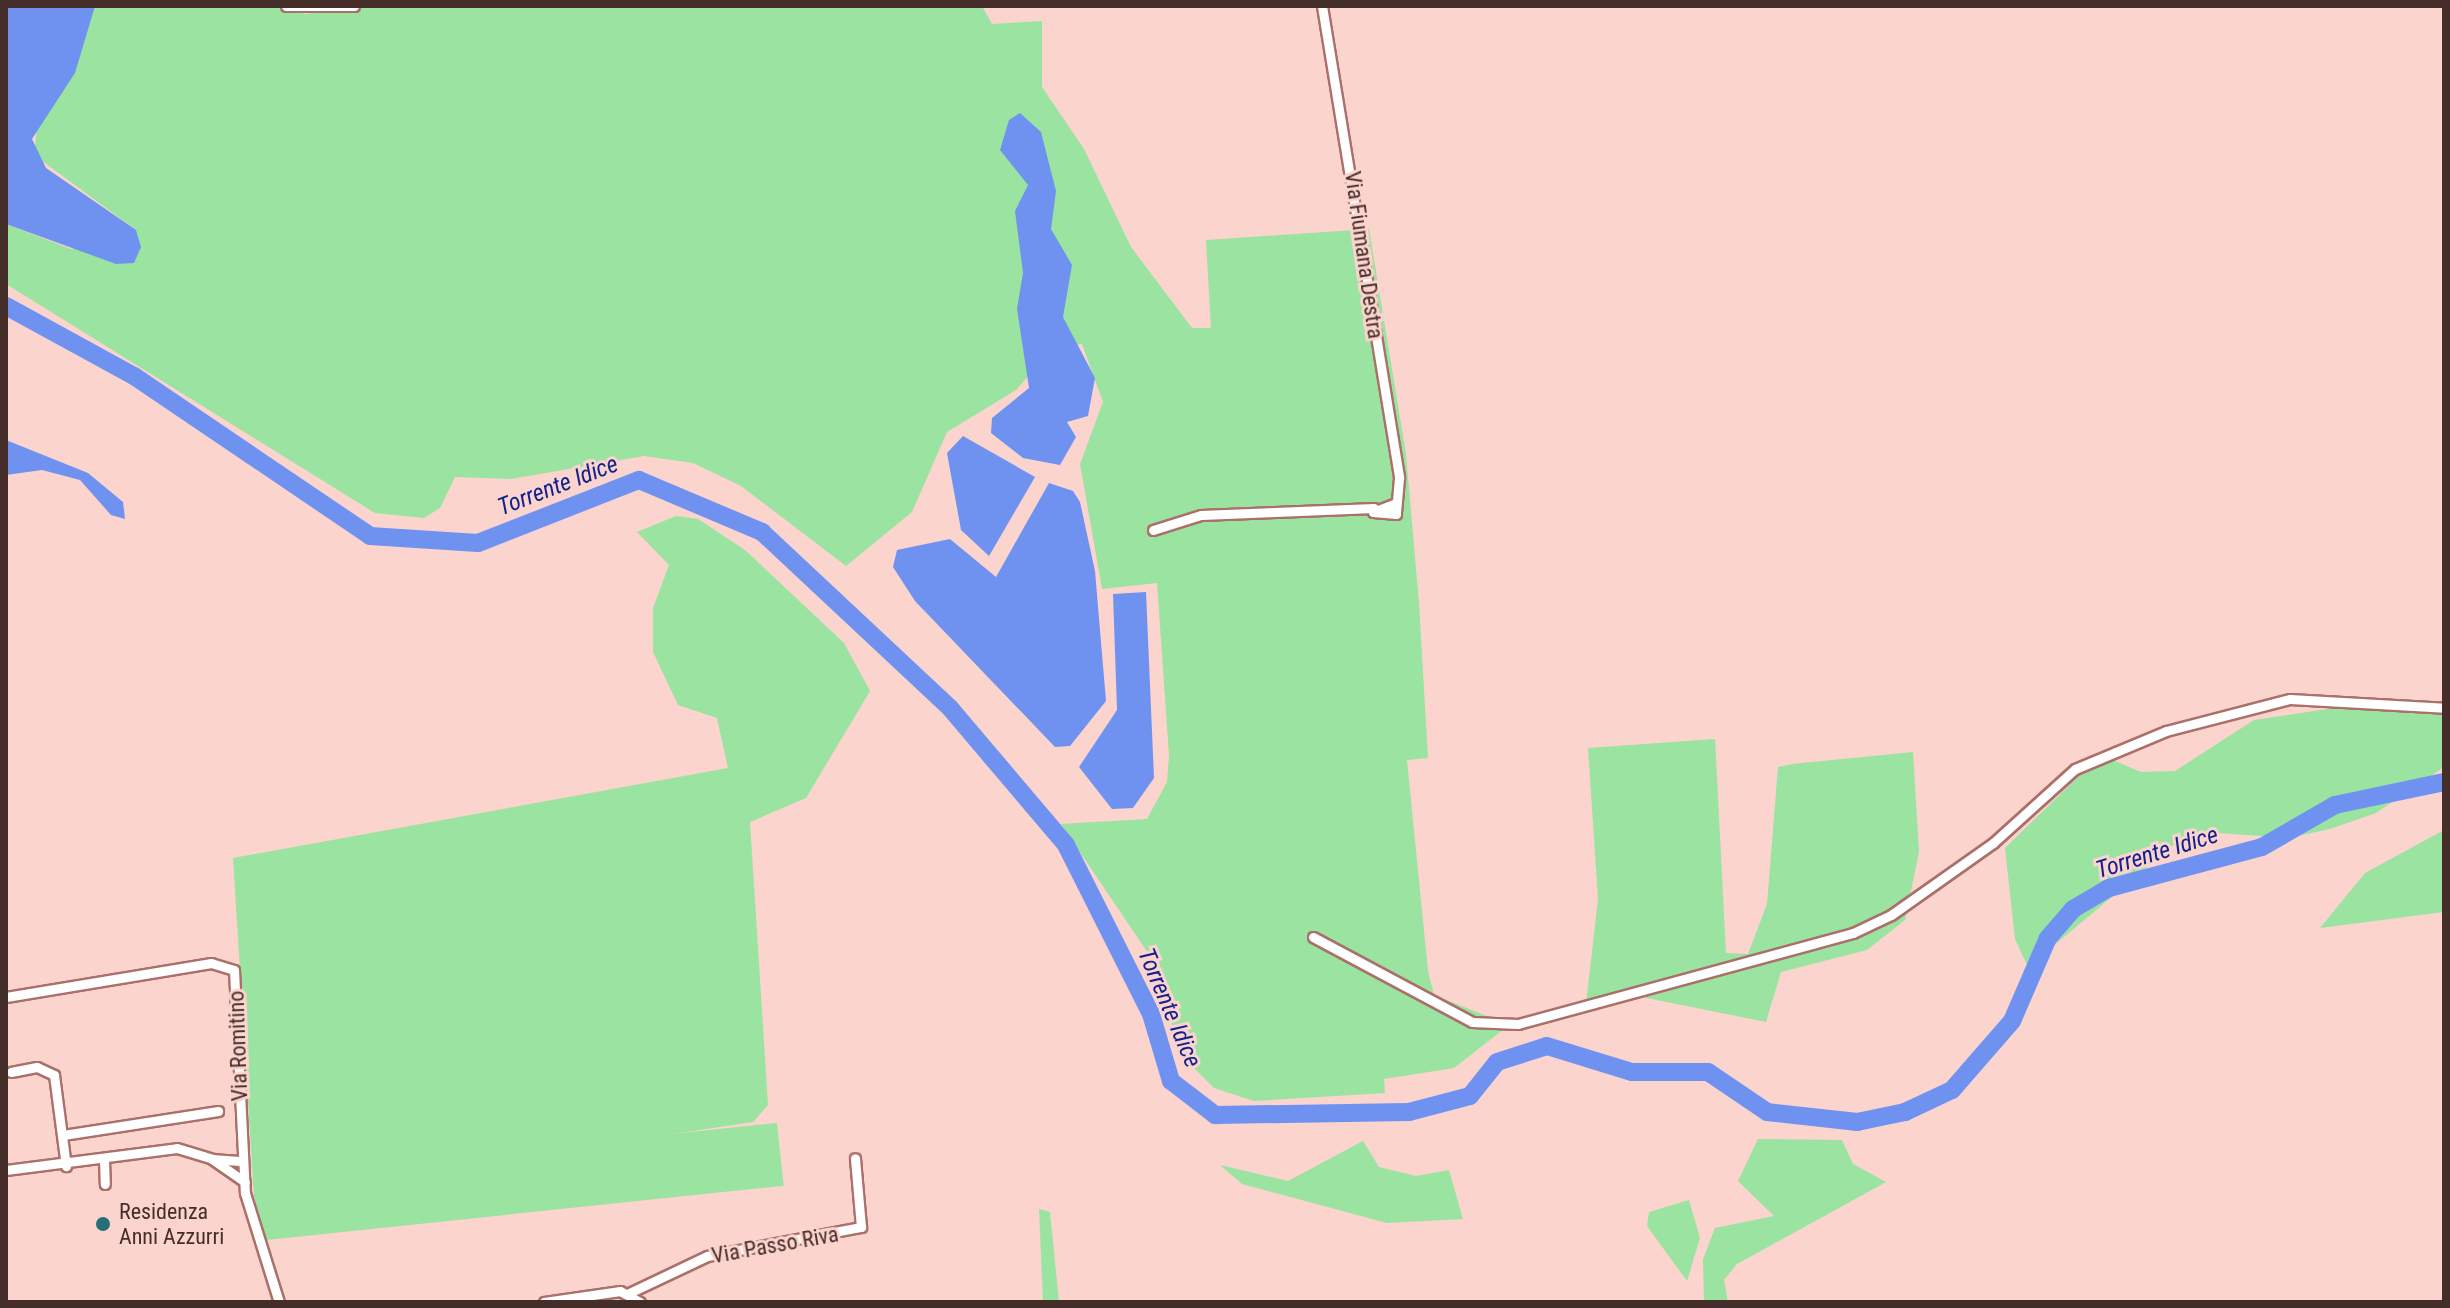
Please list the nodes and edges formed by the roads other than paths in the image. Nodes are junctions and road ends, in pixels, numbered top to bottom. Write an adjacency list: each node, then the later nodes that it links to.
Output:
1 (286, 6): 2 (street)
2 (354, 6)
3 (1322, 6): 4 (street, Via Fiumana Destra)
4 (1153, 530)
5 (2444, 708): 6 (street)
6 (1313, 937)
7 (6, 997): 14 (street, Via Romitino)
8 (11, 1072): 10 (street)
9 (218, 1111): 10 (street)
10 (63, 1135): 15 (street)
11 (855, 1158): 19 (street, Via Passo Riva)
12 (212, 1159): 13 (street); 14 (street); 17 (street)
13 (104, 1160): 15 (street); 18 (street)
14 (243, 1161): 17 (street, Via Romitino)
15 (66, 1166): 16 (street)
16 (6, 1170)
17 (245, 1182): 20 (street, Via Romitino)
18 (105, 1184)
19 (627, 1294): 21 (street); 22 (street)
20 (279, 1302)
21 (544, 1302)
22 (640, 1302)

